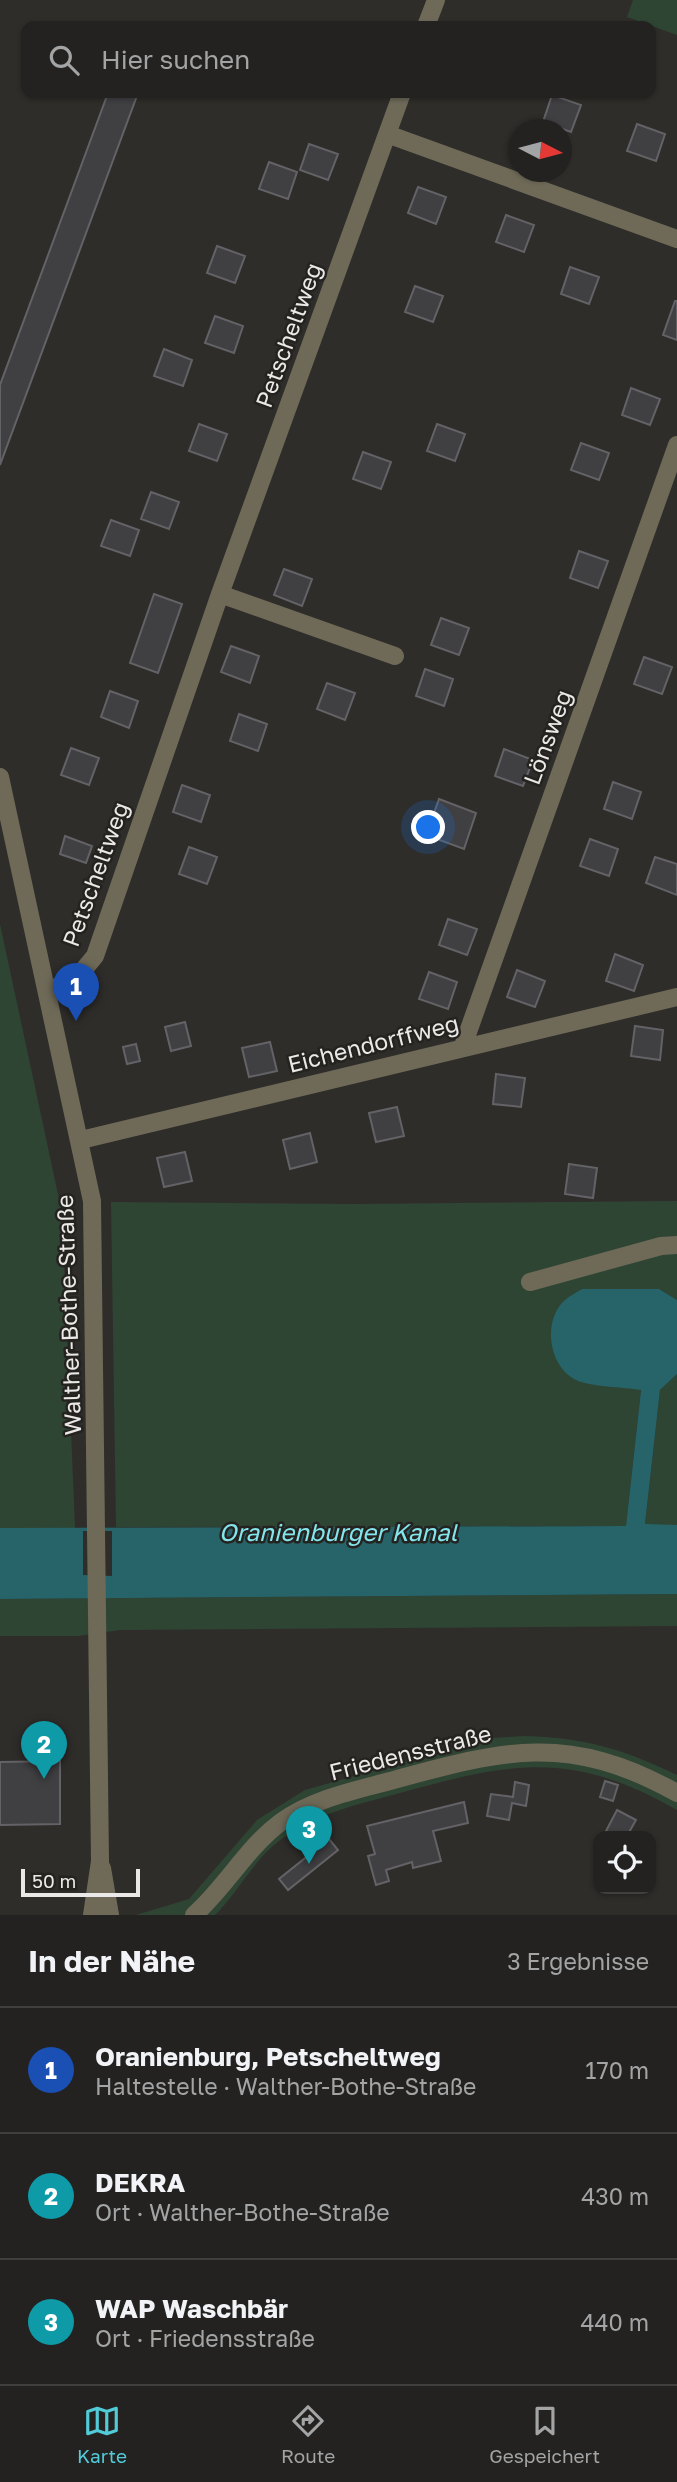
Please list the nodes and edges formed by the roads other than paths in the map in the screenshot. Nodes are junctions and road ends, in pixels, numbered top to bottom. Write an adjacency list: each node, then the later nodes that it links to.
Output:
1 (436, 0): 2 (street)
2 (428, 21)
3 (400, 98): 4 (street, Petscheltweg)
4 (387, 134): 5 (street); 7 (street, Petscheltweg)
5 (677, 239)
6 (677, 445): 12 (street, Lönsweg)
7 (220, 594): 8 (street); 10 (street, Petscheltweg)
8 (395, 656)
9 (0, 777): 10 (street, Walther-Bothe-Straße)
10 (47, 991): 13 (street, Walther-Bothe-Straße)
11 (677, 997): 12 (street, Eichendorffweg)
12 (464, 1046): 13 (street, Eichendorffweg)
13 (81, 1140): 17 (street, Walther-Bothe-Straße)
14 (677, 1245): 15 (street)
15 (530, 1282)
16 (677, 1793): 20 (street, Friedensstraße)
17 (100, 1861): 18 (street, Walther-Bothe-Straße); 19 (street, Walther-Bothe-Straße)
18 (92, 1915)
19 (110, 1915)
20 (194, 1915)

